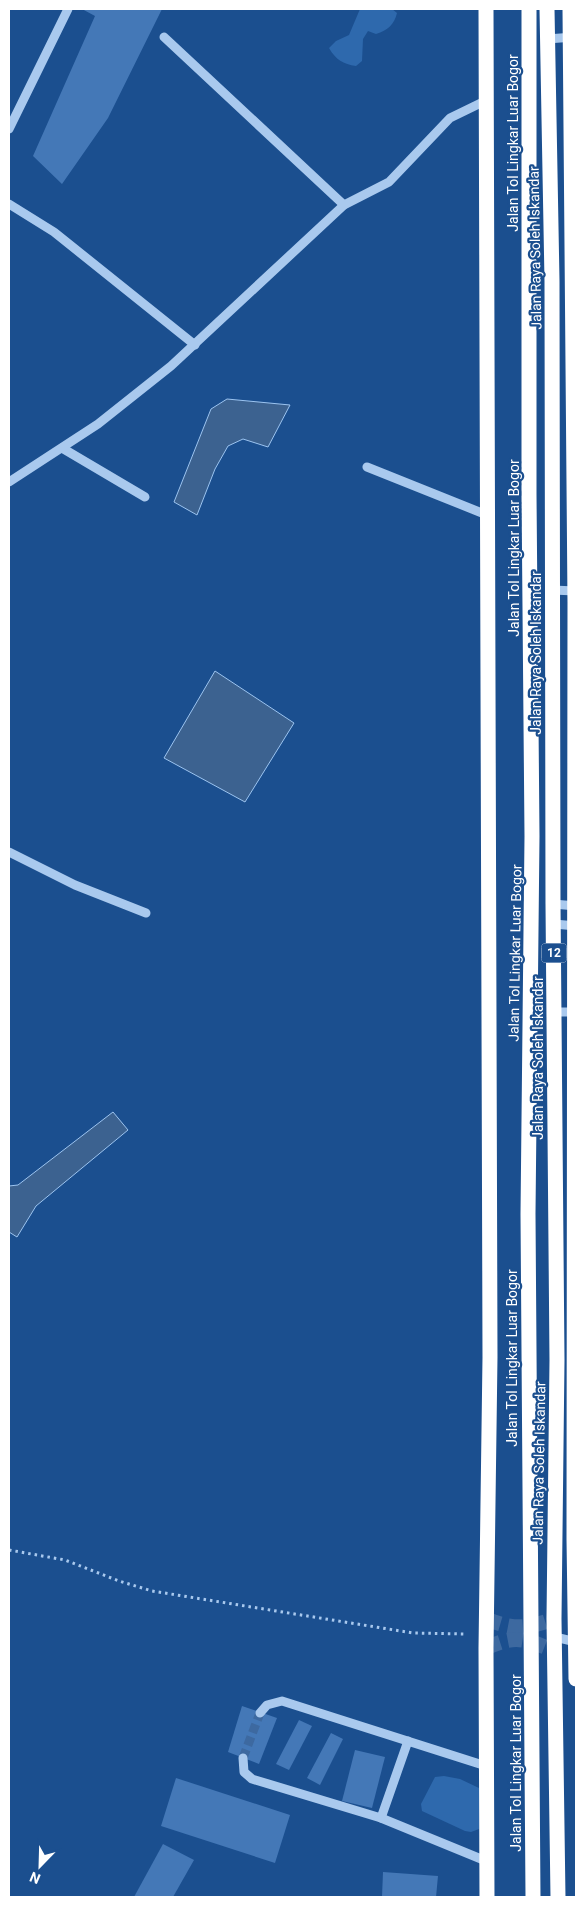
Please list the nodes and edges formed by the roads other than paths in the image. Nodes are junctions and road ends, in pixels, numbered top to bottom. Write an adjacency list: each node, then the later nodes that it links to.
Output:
1 (68, 9): 10 (street)
2 (486, 9): 9 (highway)
3 (529, 9): 47 (highway, Jalan Tol Lingkar Luar Bogor, bridge)
4 (547, 9): 8 (highway, Jalan Raya Soleh Iskandar / 12)
5 (570, 9): 39 (highway, bridge)
6 (576, 36): 8 (street)
7 (164, 37): 12 (street)
8 (547, 39): 19 (highway, Jalan Raya Soleh Iskandar / 12)
9 (485, 101): 12 (street); 18 (highway)
10 (9, 129)
11 (9, 204): 13 (street)
12 (344, 205): 13 (street)
13 (195, 345): 14 (street)
14 (62, 448): 16 (street); 17 (street)
15 (367, 467): 18 (street)
16 (9, 481)
17 (145, 497)
18 (486, 515): 43 (highway)
19 (552, 590): 20 (street); 22 (highway, Jalan Raya Soleh Iskandar / 12)
20 (576, 591)
21 (9, 852): 24 (street)
22 (553, 904): 23 (street); 25 (highway, Jalan Raya Soleh Iskandar / 12)
23 (576, 906)
24 (146, 913)
25 (554, 924): 26 (street); 27 (highway, Jalan Raya Soleh Iskandar / 12)
26 (576, 926)
27 (554, 1012): 28 (street); 29 (highway, Jalan Raya Soleh Iskandar / 12)
28 (576, 1012)
29 (554, 1105): 30 (street); 31 (highway, Jalan Raya Soleh Iskandar / 12)
30 (576, 1112)
31 (555, 1190): 32 (street); 33 (highway, Jalan Raya Soleh Iskandar / 12)
32 (576, 1196)
33 (557, 1360): 34 (street); 35 (highway, Jalan Raya Soleh Iskandar / 12)
34 (576, 1364)
35 (556, 1462): 36 (street); 37 (highway, Jalan Raya Soleh Iskandar / 12)
36 (576, 1469)
37 (555, 1637): 38 (street); 48 (highway, Jalan Raya Soleh Iskandar / 12)
38 (576, 1642)
39 (576, 1679)
40 (260, 1713): 41 (street)
41 (408, 1741): 43 (street); 44 (street)
42 (243, 1758): 44 (street)
43 (486, 1766): 45 (highway)
44 (381, 1818): 45 (street)
45 (486, 1860): 46 (highway)
46 (487, 1897)
47 (533, 1897)
48 (558, 1897)

